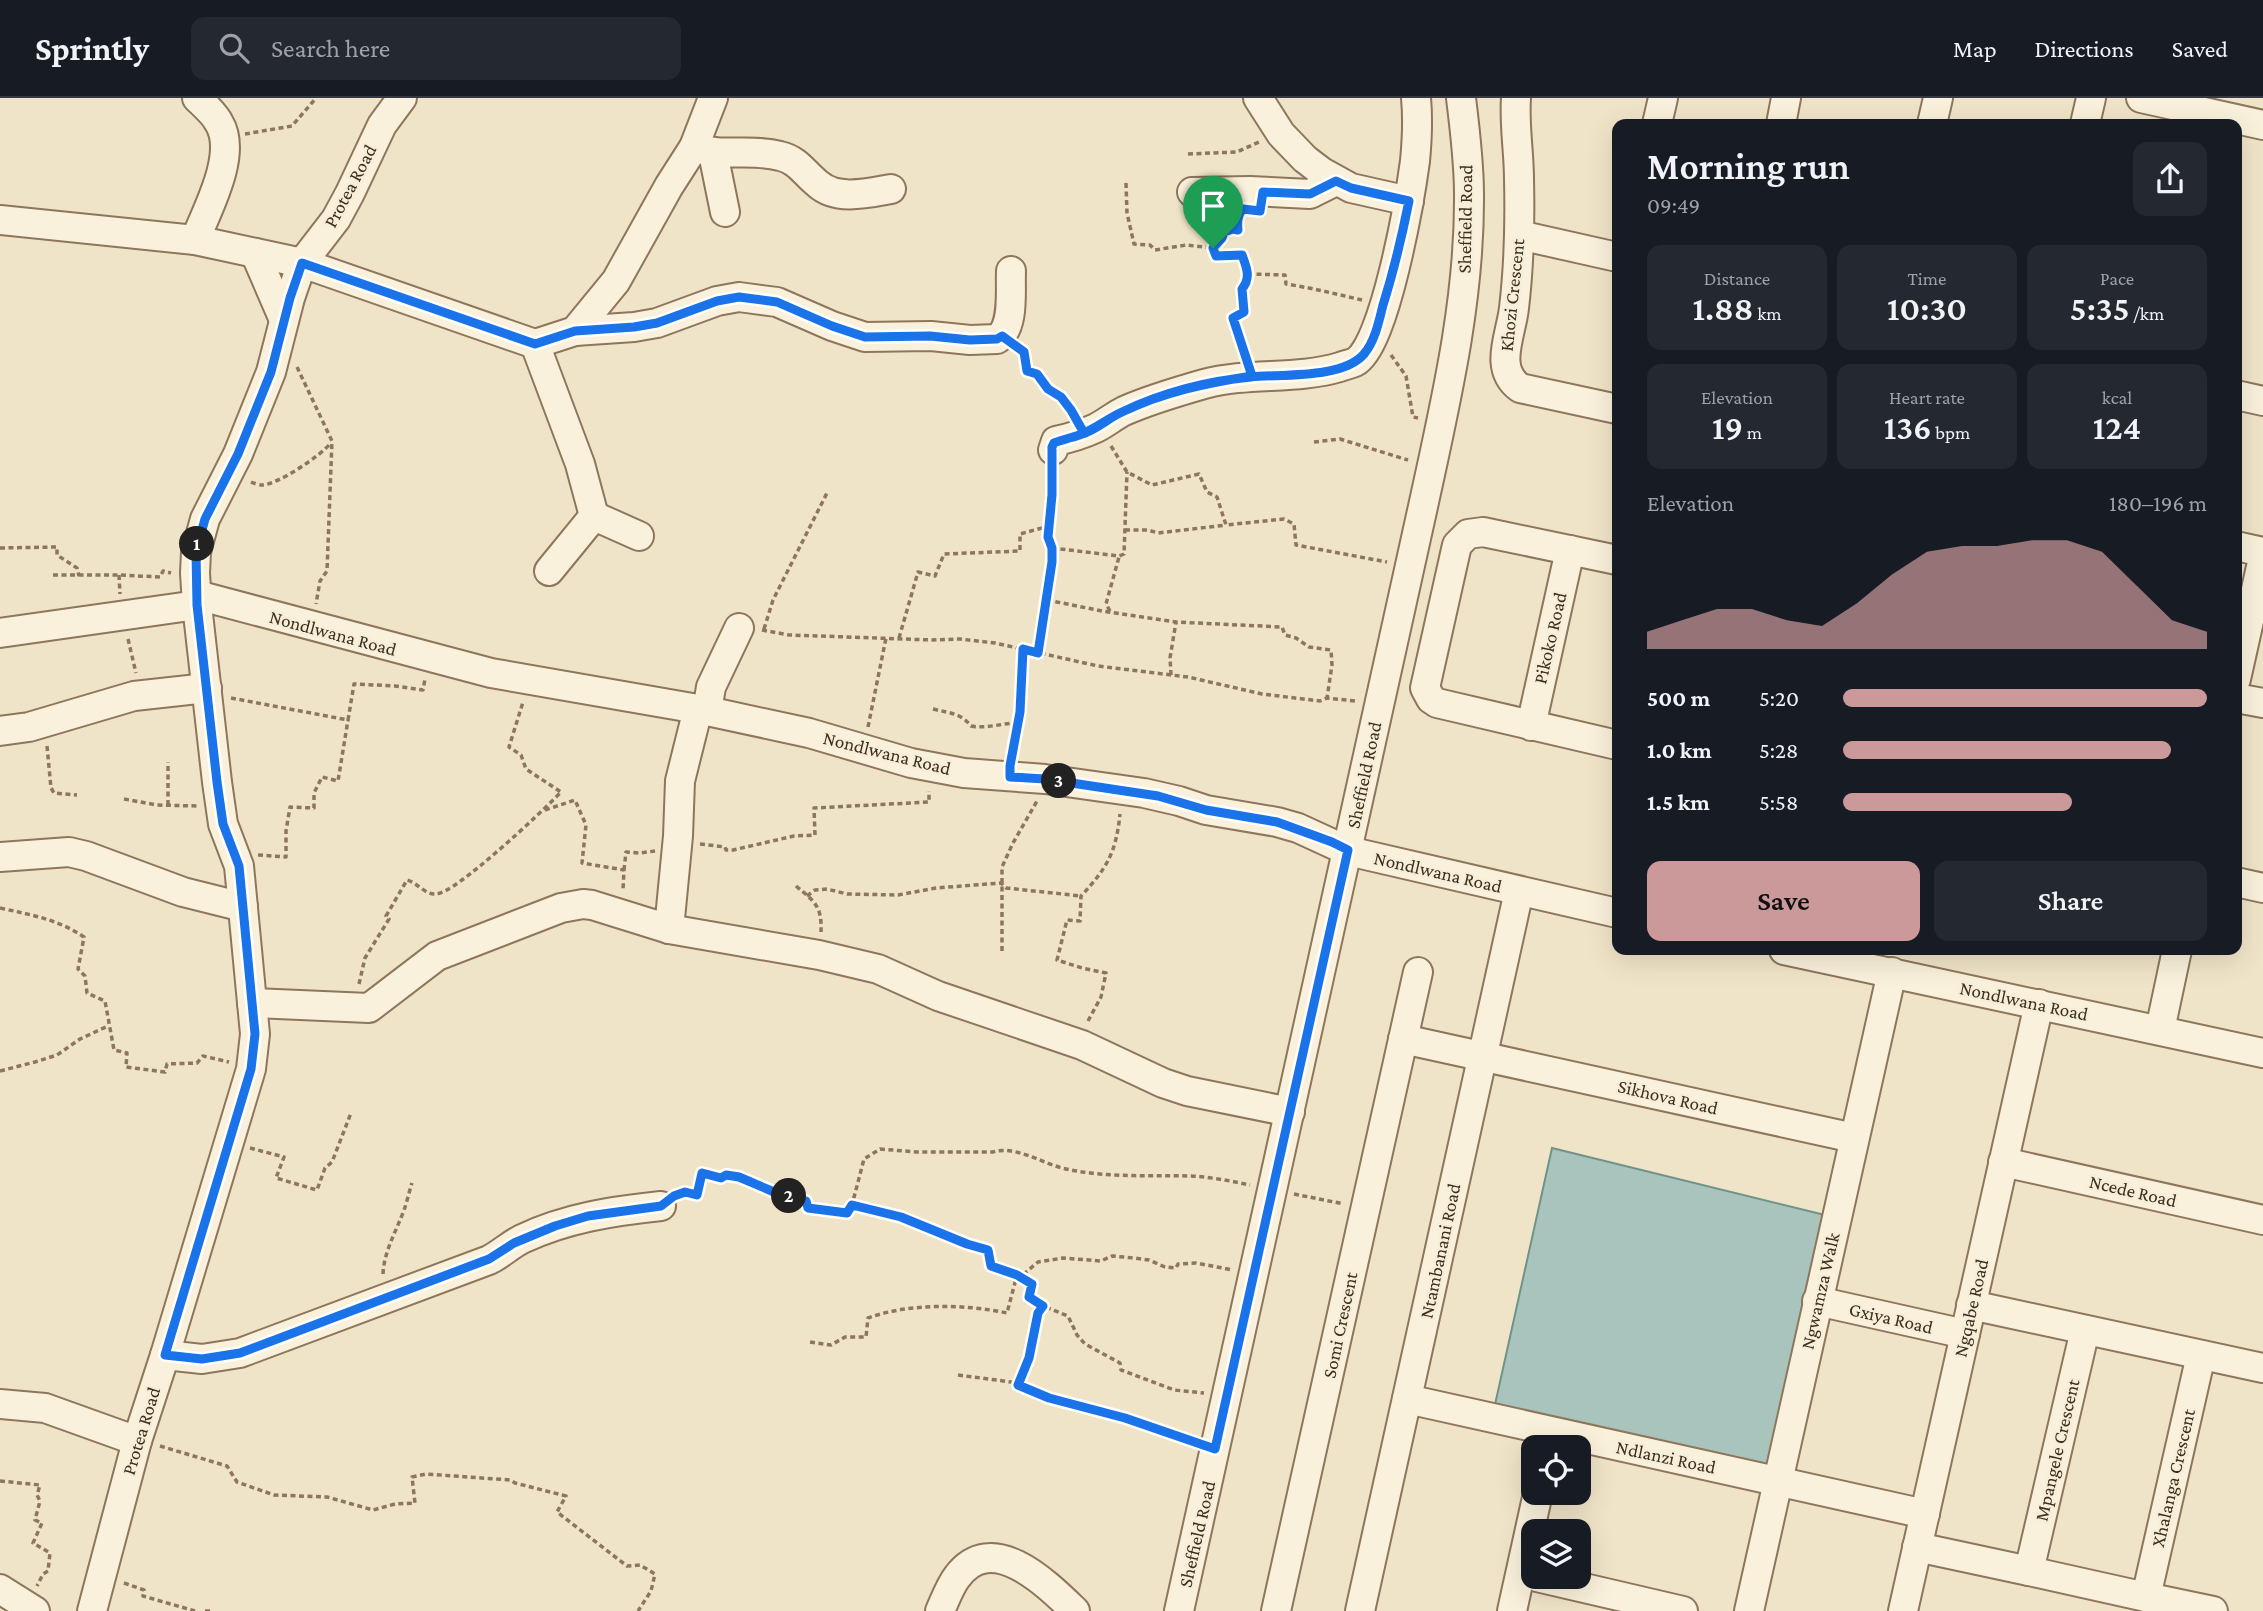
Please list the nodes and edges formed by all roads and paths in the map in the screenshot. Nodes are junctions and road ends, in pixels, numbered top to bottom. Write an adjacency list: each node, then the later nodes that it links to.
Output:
1 (197, 98): 20 (street)
2 (316, 98): 20 (path)
3 (402, 98): 38 (street, Protea Road)
4 (713, 98): 23 (street)
5 (1258, 98): 22 (street)
6 (1416, 98): 29 (street)
7 (1461, 98): 117 (street, Sheffield Road)
8 (1516, 98): 33 (street, Khozi Crescent)
9 (1663, 98): 14 (street)
10 (1786, 98): 15 (street)
11 (1938, 98): 16 (street)
12 (2091, 98): 17 (street)
13 (2141, 98): 18 (street)
14 (1658, 119)
15 (1781, 119)
16 (1933, 119)
17 (2086, 119)
18 (2210, 119)
19 (2242, 123): 21 (street)
20 (221, 124): 34 (street)
21 (2263, 125)
22 (1281, 134): 24 (path); 25 (street)
23 (704, 150): 27 (street); 31 (street); 42 (street)
24 (1188, 153)
25 (1336, 181): 28 (street); 29 (street)
26 (1126, 183): 35 (path)
27 (891, 189)
28 (1192, 192)
29 (1409, 201): 41 (street)
30 (1243, 209): 35 (path)
31 (725, 212)
32 (0, 220): 34 (street)
33 (1518, 235): 37 (street); 50 (street, Khozi Crescent)
34 (195, 240): 36 (street)
35 (1213, 248): 40 (path)
36 (255, 253): 38 (street); 43 (street)
37 (1612, 256)
38 (302, 263): 43 (street, Protea Road); 46 (street)
39 (1011, 271): 44 (street)
40 (1248, 274): 41 (path); 47 (path)
41 (1383, 307): 45 (street)
42 (575, 331): 44 (street); 46 (street)
43 (281, 332): 53 (path); 58 (street, Protea Road)
44 (1002, 336): 52 (path)
45 (1371, 343): 47 (street); 51 (path)
46 (535, 344): 60 (street)
47 (1252, 376): 52 (street)
48 (2242, 396): 49 (street)
49 (2263, 401)
50 (1612, 408)
51 (1423, 420)
52 (1092, 430): 55 (street); 57 (path)
53 (332, 441): 58 (path); 81 (path)
54 (1314, 442): 56 (path)
55 (1053, 450): 62 (path)
56 (1413, 462)
57 (1126, 472): 61 (path); 63 (path)
58 (228, 474): 77 (street, Protea Road)
59 (827, 493): 82 (path)
60 (594, 516): 64 (street); 74 (street)
61 (1226, 525): 63 (path); 73 (path)
62 (1049, 526): 67 (path); 85 (path)
63 (1125, 530): 70 (path)
64 (639, 536)
65 (2242, 547): 69 (street)
66 (0, 548): 76 (path)
67 (1052, 548): 70 (path); 78 (path)
68 (1570, 550): 72 (street); 102 (street, Pikoko Road); 102 (street)
69 (2263, 552)
70 (1119, 556): 79 (path)
71 (2263, 558): 87 (street)
72 (1612, 560)
73 (1390, 562)
74 (549, 571)
75 (53, 575): 76 (path)
76 (79, 576): 77 (path)
77 (197, 594): 81 (street, Nondlwana Road); 83 (street); 92 (street, Protea Road)
78 (1047, 600): 79 (path); 88 (path)
79 (1110, 611): 80 (path)
80 (1176, 622): 90 (path); 93 (path)
81 (320, 626): 89 (street, Nondlwana Road)
82 (752, 629): 84 (path); 98 (street)
83 (0, 633)
84 (886, 638): 85 (path); 105 (path)
85 (899, 638): 86 (path)
86 (1023, 649): 88 (path); 101 (path)
87 (2242, 652)
88 (1038, 653): 90 (path)
89 (428, 657): 91 (street, Nondlwana Road); 99 (path)
90 (1171, 675): 93 (path)
91 (527, 680): 98 (street, Nondlwana Road); 115 (path)
92 (207, 694): 99 (path); 100 (street); 114 (street, Protea Road)
93 (1327, 698): 95 (path)
94 (2242, 699): 96 (street)
95 (1361, 702)
96 (2263, 703)
97 (933, 709): 101 (path)
98 (702, 710): 105 (street, Nondlwana Road); 116 (street)
99 (348, 720): 118 (path)
100 (43, 723): 103 (street); 111 (path)
101 (1018, 723): 108 (path)
102 (1531, 726): 104 (street)
103 (0, 731)
104 (1612, 744)
105 (863, 749): 107 (street, Nondlwana Road)
106 (168, 762): 113 (path)
107 (924, 766): 108 (street, Nondlwana Road); 116 (path)
108 (1010, 777): 109 (street, Nondlwana Road)
109 (1045, 779): 110 (street, Nondlwana Road); 121 (path)
110 (1122, 791): 117 (street, Nondlwana Road); 127 (path)
111 (77, 795)
112 (124, 799): 113 (path)
113 (168, 805): 114 (path)
114 (220, 805): 118 (street, Protea Road)
115 (543, 811): 120 (path); 141 (path)
116 (676, 849): 120 (path); 132 (street)
117 (1348, 850): 125 (street, Nondlwana Road); 150 (street, Sheffield Road)
118 (235, 853): 128 (street, Protea Road)
119 (0, 857): 128 (street)
120 (624, 870): 131 (path)
121 (1001, 883): 126 (path); 127 (path); 133 (path)
122 (2242, 883): 124 (street)
123 (796, 886): 126 (path)
124 (2263, 888)
125 (1519, 891): 130 (street, Nondlwana Road); 147 (street, Ntambanani Road)
126 (807, 896): 134 (path)
127 (1081, 896): 145 (path)
128 (243, 907): 139 (street, Protea Road)
129 (0, 908): 142 (path)
130 (1612, 912)
131 (619, 913): 132 (street); 141 (street)
132 (669, 929): 134 (street)
133 (1002, 951)
134 (819, 955): 145 (street)
135 (1809, 955): 138 (street, Nondlwana Road)
136 (2176, 955): 143 (street)
137 (1418, 972): 144 (street, Somi Crescent)
138 (1892, 972): 140 (street, Nondlwana Road); 152 (street, Ngwamza Walk)
139 (252, 1003): 141 (street); 148 (street, Protea Road)
140 (2039, 1004): 143 (street, Nondlwana Road); 154 (street, Ngqabe Road)
141 (348, 1007)
142 (108, 1026): 148 (path); 149 (path)
143 (2160, 1030): 146 (street, Nondlwana Road)
144 (1403, 1039): 147 (street); 159 (street, Somi Crescent)
145 (1082, 1045): 150 (street)
146 (2263, 1053)
147 (1483, 1055): 152 (street, Sikhova Road); 176 (street, Ntambanani Road)
148 (251, 1069): 153 (street, Protea Road)
149 (0, 1071)
150 (1290, 1112): 156 (street, Sheffield Road)
151 (351, 1113): 153 (path)
152 (1854, 1138): 164 (street, Ngwamza Walk)
153 (228, 1142): 170 (street, Protea Road)
154 (2003, 1162): 160 (street, Ncede Road); 166 (street, Ngqabe Road)
155 (411, 1183): 163 (path)
156 (1282, 1191): 157 (path); 159 (path); 181 (street, Sheffield Road)
157 (852, 1205): 158 (path); 162 (path)
158 (661, 1206): 163 (street)
159 (1365, 1209): 201 (street, Somi Crescent)
160 (2263, 1220)
161 (1233, 1270): 162 (path)
162 (1017, 1275): 165 (path); 169 (path)
163 (391, 1296): 170 (street)
164 (1817, 1301): 168 (street, Gxiya Road); 183 (street, Ngwamza Walk)
165 (1043, 1306): 174 (path); 175 (path)
166 (1971, 1306): 167 (street); 168 (street, Ngqabe Road)
167 (2085, 1330): 171 (street); 186 (street, Mpangele Crescent)
168 (1965, 1334): 184 (street, Ngqabe Road)
169 (810, 1342)
170 (165, 1355): 179 (street, Protea Road)
171 (2201, 1355): 172 (street); 191 (street, Xhalanga Crescent)
172 (2263, 1368)
173 (958, 1375): 174 (path)
174 (1018, 1385): 181 (path)
175 (1206, 1393)
176 (1407, 1399): 178 (street, Ndlanzi Road); 202 (street, Ntambanani Road)
177 (0, 1404): 179 (street)
178 (1536, 1435)
179 (137, 1441): 187 (street, Protea Road); 197 (path)
180 (1591, 1447): 183 (street, Ndlanzi Road)
181 (1215, 1449): 200 (street, Sheffield Road)
182 (0, 1481): 192 (path)
183 (1777, 1481): 184 (street, Ndlanzi Road); 205 (street, Ngwamza Walk)
184 (1925, 1514): 185 (street, Ngqabe Road)
185 (1917, 1547): 186 (street); 206 (street, Ngqabe Road)
186 (2029, 1571): 191 (street)
187 (100, 1577): 193 (street, Protea Road); 194 (path)
188 (0, 1589): 192 (street)
189 (1523, 1589): 203 (street)
190 (1590, 1589): 204 (street)
191 (2147, 1597): 207 (street)
192 (31, 1609)
193 (92, 1611)
194 (195, 1611)
195 (205, 1611): 196 (path)
196 (213, 1611)
197 (638, 1611)
198 (940, 1611): 199 (street)
199 (1075, 1611)
200 (1180, 1611)
201 (1276, 1611)
202 (1360, 1611)
203 (1512, 1611)
204 (1683, 1611)
205 (1749, 1611)
206 (1903, 1611)
207 (2213, 1611)

